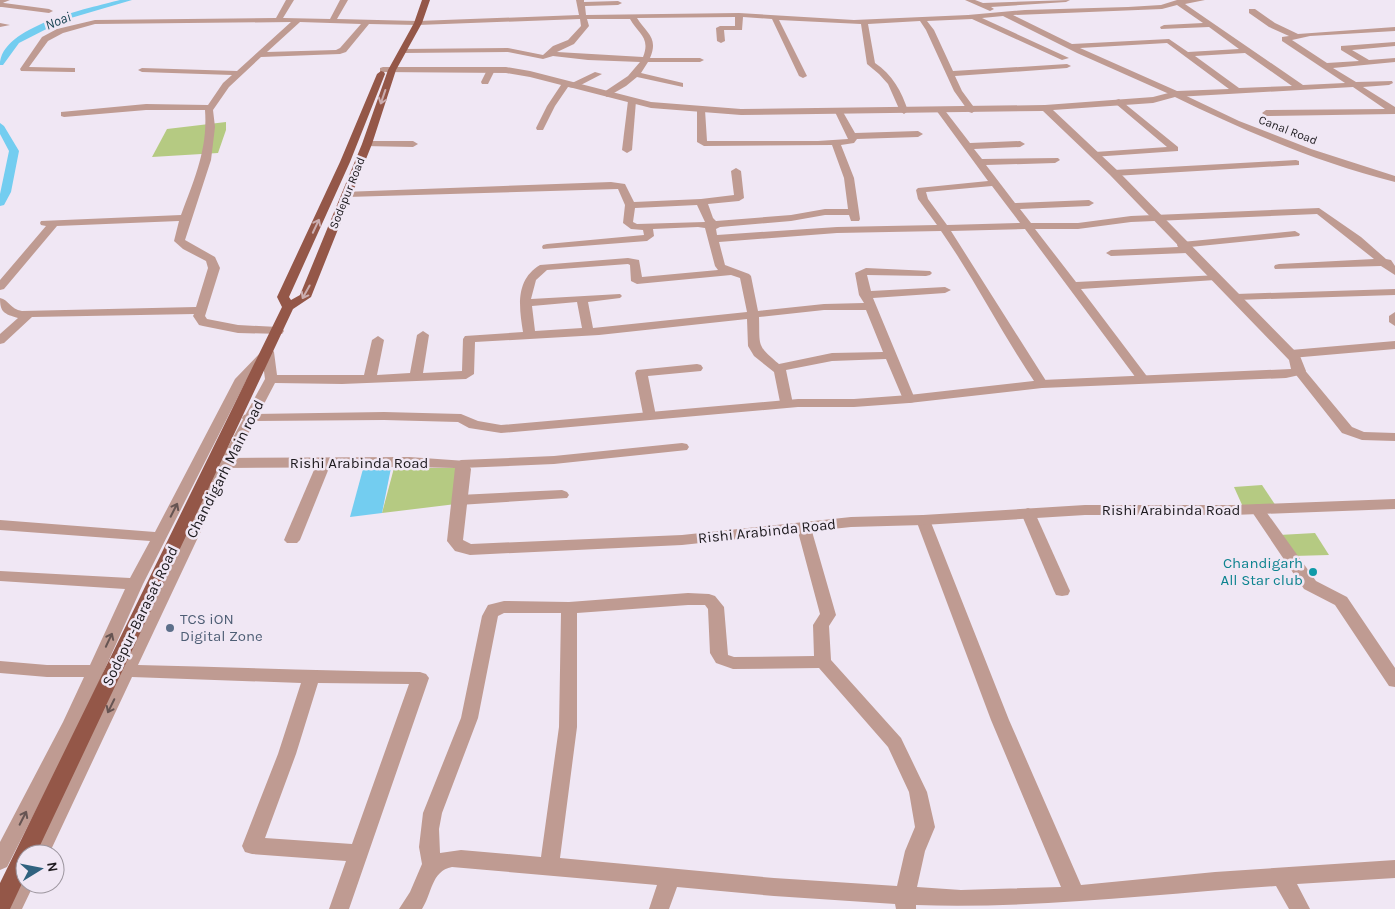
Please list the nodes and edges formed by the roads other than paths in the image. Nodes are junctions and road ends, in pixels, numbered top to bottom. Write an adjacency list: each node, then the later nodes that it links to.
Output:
1 (290, 0): 20 (street)
2 (344, 0): 23 (street)
3 (970, 0): 11 (street)
4 (1065, 0): 11 (street)
5 (1198, 0): 7 (street)
6 (580, 2): 10 (street); 19 (street)
7 (1178, 2): 14 (street); 27 (street)
8 (2, 3): 12 (street)
9 (424, 3): 26 (main road)
10 (618, 3)
11 (984, 5): 14 (street, Canal Road)
12 (49, 7)
13 (1252, 11): 31 (street)
14 (1002, 14): 17 (street); 34 (street, Canal Road)
15 (740, 15): 16 (street); 18 (street); 32 (street)
16 (774, 16): 25 (street); 55 (street)
17 (977, 16): 22 (street); 54 (street)
18 (633, 17): 19 (street); 44 (street)
19 (583, 18): 26 (street); 37 (street)
20 (278, 20): 21 (street); 47 (street)
21 (298, 20): 23 (street); 40 (street)
22 (922, 20): 25 (street); 54 (street)
23 (332, 21): 24 (street)
24 (368, 22): 26 (street); 40 (street)
25 (864, 22): 72 (street)
26 (413, 23): 35 (main road, Sodepur Road); 49 (main road)
27 (1210, 25): 28 (street); 36 (street)
28 (1164, 27)
29 (1395, 29): 30 (street)
30 (1372, 30): 31 (street); 33 (street)
31 (1296, 36): 41 (street)
32 (721, 41)
33 (1395, 43): 39 (street)
34 (1071, 46): 38 (street); 64 (street, Canal Road)
35 (403, 51): 37 (street); 49 (main road, Sodepur Road)
36 (1248, 51): 38 (street); 61 (street)
37 (550, 53): 44 (street)
38 (1186, 54): 62 (street)
39 (1354, 54): 41 (street); 45 (street)
40 (259, 55): 51 (street)
41 (1310, 57): 46 (street)
42 (700, 60): 44 (street)
43 (1395, 60): 45 (street)
44 (644, 61): 53 (street)
45 (1367, 62): 46 (street)
46 (1325, 66): 60 (street)
47 (72, 70)
48 (142, 70): 51 (street)
49 (388, 70): 50 (street); 81 (main road, Sodepur Road, one-way to 81); 129 (main road, one-way to 49)
50 (491, 70): 56 (street); 58 (street)
51 (239, 73): 67 (street)
52 (598, 74): 58 (street)
53 (635, 74): 59 (street); 63 (street)
54 (950, 74): 71 (street)
55 (803, 76)
56 (485, 82)
57 (1389, 83): 60 (street)
58 (569, 85): 63 (street); 77 (street)
59 (680, 85)
60 (1354, 85): 61 (street); 73 (street)
61 (1300, 87): 62 (street)
62 (1236, 90): 64 (street)
63 (607, 94): 65 (street)
64 (1176, 94): 66 (street); 92 (street, Canal Road)
65 (632, 101): 69 (street); 85 (street)
66 (1119, 102): 68 (street); 86 (street)
67 (211, 108): 76 (street); 100 (street)
68 (1045, 108): 71 (street); 86 (street)
69 (701, 110): 74 (street); 80 (street)
70 (940, 110): 71 (street); 72 (street); 84 (street)
71 (972, 110)
72 (904, 111): 74 (street)
73 (1395, 111): 75 (street)
74 (839, 112): 79 (street)
75 (1266, 113)
76 (64, 114)
77 (540, 128)
78 (918, 134): 79 (street)
79 (852, 136): 80 (street)
80 (836, 143): 99 (street)
81 (367, 144): 82 (street); 94 (main road, Sodepur Road)
82 (413, 144)
83 (1020, 144): 84 (street)
84 (967, 146): 88 (street)
85 (627, 150)
86 (1095, 154): 91 (street)
87 (1055, 160): 88 (street)
88 (979, 162): 93 (street)
89 (1296, 163): 91 (street)
90 (736, 171): 95 (street)
91 (1114, 173): 101 (street)
92 (1395, 179)
93 (995, 183): 98 (street); 106 (street)
94 (347, 194): 97 (street); 129 (main road, Sodepur Road, one-way to 129)
95 (703, 202): 97 (street); 103 (street)
96 (1088, 203): 98 (street)
97 (630, 205): 105 (street)
98 (1012, 206): 104 (street)
99 (853, 212): 103 (street); 107 (street)
100 (184, 218): 102 (street); 130 (street)
101 (1159, 219): 104 (street); 111 (street); 113 (street)
102 (50, 223): 120 (street)
103 (712, 225): 105 (street); 109 (street)
104 (1028, 226): 106 (street); 119 (street)
105 (648, 227): 110 (street)
106 (943, 228): 107 (street); 152 (street)
107 (858, 230): 109 (street)
108 (1294, 234): 111 (street)
109 (712, 238): 115 (street)
110 (547, 247)
111 (1184, 247): 112 (street); 118 (street)
112 (1111, 253)
113 (1389, 262): 114 (street); 117 (street)
114 (1280, 267)
115 (734, 271): 128 (street); 132 (street)
116 (926, 272): 127 (street)
117 (1395, 272)
118 (1215, 277): 119 (street); 124 (street)
119 (1073, 286): 151 (street)
120 (0, 287)
121 (945, 290): 127 (street)
122 (1395, 292): 124 (street)
123 (616, 296): 125 (street)
124 (1236, 297): 143 (street)
125 (582, 299): 128 (street); 136 (street)
126 (0, 301): 131 (street)
127 (868, 301): 132 (street); 144 (street)
128 (525, 303): 138 (street)
129 (288, 307): 135 (main road, Sodepur Road)
130 (201, 310): 131 (street); 135 (street)
131 (25, 314): 139 (street)
132 (753, 314): 136 (street); 146 (street)
133 (1395, 316): 134 (street)
134 (1395, 322)
135 (278, 331): 142 (main road, Sodepur Road)
136 (588, 331): 138 (street)
137 (423, 335): 148 (street)
138 (530, 336): 148 (street)
139 (0, 340)
140 (378, 340): 150 (street)
141 (1395, 345): 143 (street)
142 (268, 352): 149 (main road, Sodepur Road); 170 (street, one-way to 142)
143 (1290, 354): 147 (street)
144 (891, 355): 146 (street); 153 (street)
145 (697, 368): 155 (street)
146 (777, 368): 154 (street)
147 (1299, 371): 151 (street); 157 (street)
148 (416, 377): 150 (street)
149 (263, 379): 150 (street); 156 (street, Chandigarh Main road); 183 (main road, Sodepur-Barasat Road)
150 (370, 379)
151 (1143, 379): 152 (street)
152 (1042, 384): 153 (street)
153 (909, 399): 154 (street)
154 (786, 404): 155 (street)
155 (650, 416): 156 (street)
156 (250, 418): 159 (street, Chandigarh Main road)
157 (1395, 437)
158 (682, 447): 161 (street)
159 (226, 463): 160 (street, Rishi Arabinda Road); 179 (street, Chandigarh Main road)
160 (324, 463): 161 (street, Rishi Arabinda Road); 171 (street)
161 (461, 464): 163 (street, Rishi Arabinda Road)
162 (562, 495): 163 (street)
163 (459, 500): 169 (street, Rishi Arabinda Road)
164 (1395, 504): 165 (street, Rishi Arabinda Road)
165 (1257, 509): 166 (street, Rishi Arabinda Road); 181 (street)
166 (1028, 513): 167 (street, Rishi Arabinda Road); 174 (street)
167 (923, 520): 169 (street, Rishi Arabinda Road); 191 (street)
168 (0, 526): 170 (street)
169 (804, 528): 176 (street)
170 (160, 537): 173 (street)
171 (292, 540)
172 (0, 576): 173 (street)
173 (135, 584): 178 (street, one-way to 173)
174 (1062, 591)
175 (569, 608): 176 (street); 185 (street); 186 (street)
176 (823, 662): 192 (street)
177 (0, 667): 178 (street)
178 (95, 671): 183 (street, one-way to 178)
179 (128, 671): 180 (street); 182 (street, Chandigarh Main road, one-way to 182)
180 (311, 677): 184 (street); 184 (street)
181 (1395, 680)
182 (44, 844)
183 (11, 852): 193 (main road, Sodepur-Barasat Road)
184 (360, 853): 195 (street)
185 (432, 865): 186 (street); 196 (street)
186 (549, 866): 189 (street)
187 (1395, 869): 188 (street)
188 (1282, 876): 191 (street); 198 (street)
189 (670, 877): 192 (street); 197 (street)
190 (19, 894): 194 (street)
191 (1075, 895): 192 (street)
192 (906, 902)
193 (0, 906)
194 (12, 909)
195 (340, 909)
196 (409, 909)
197 (659, 909)
198 (1300, 909)

